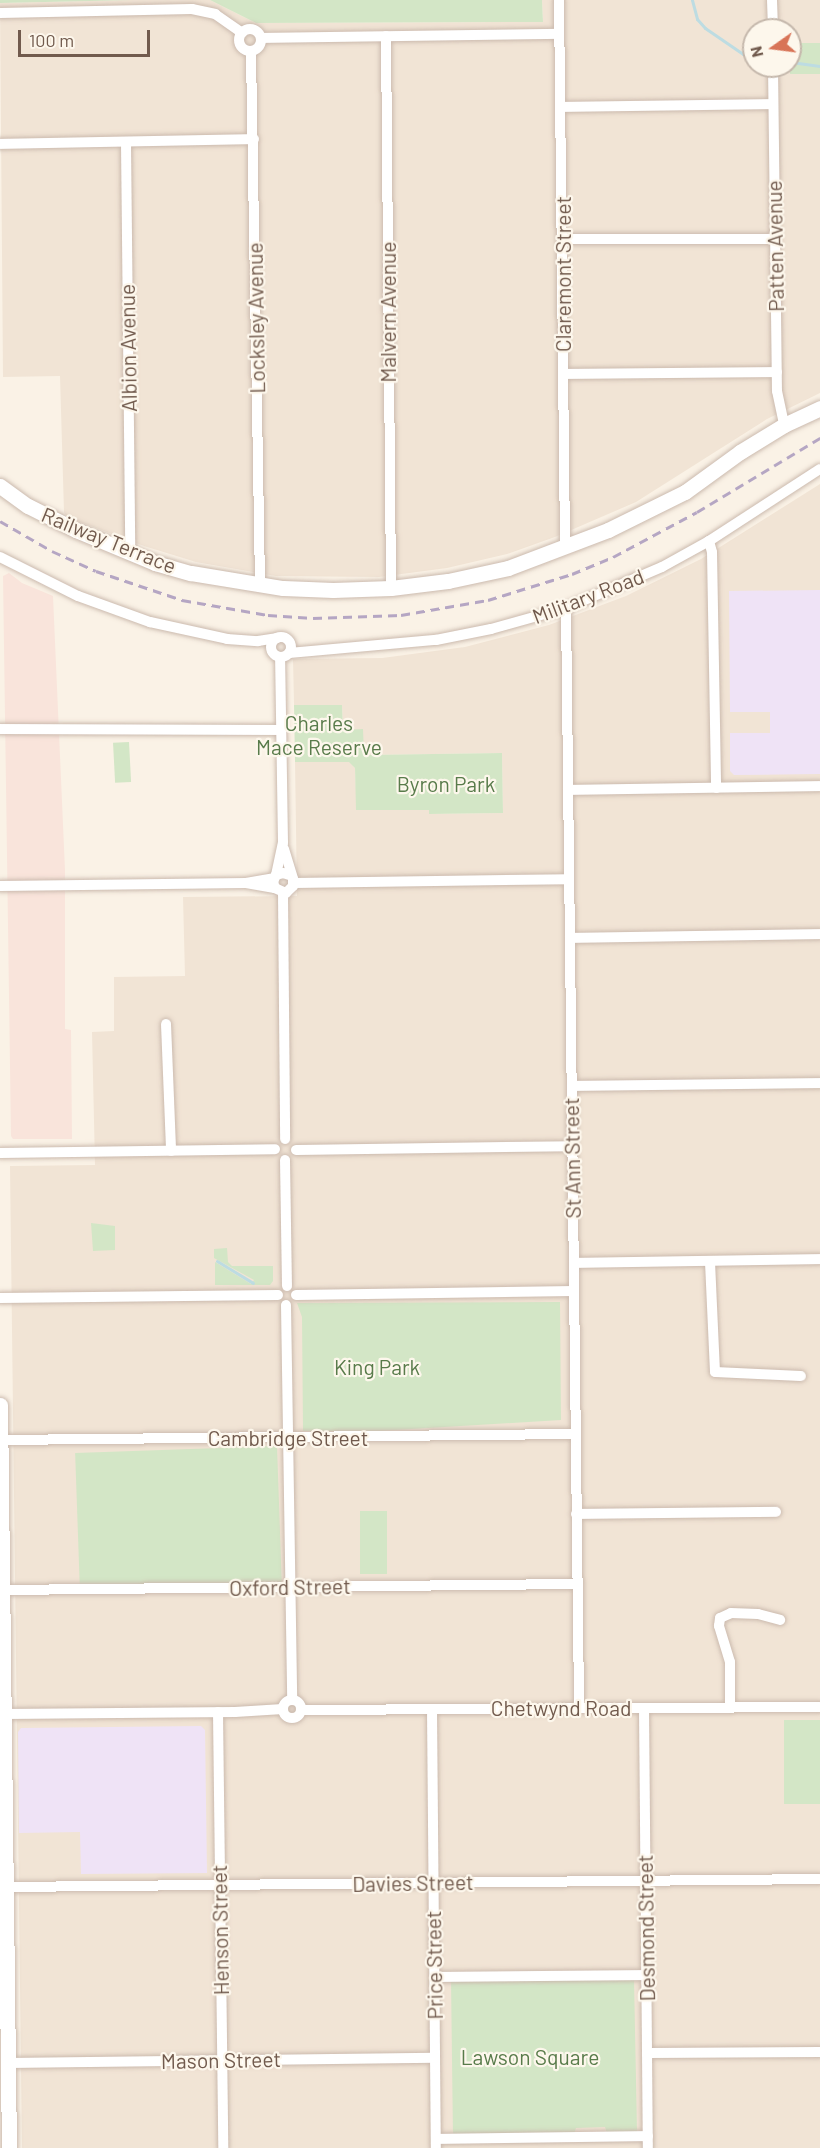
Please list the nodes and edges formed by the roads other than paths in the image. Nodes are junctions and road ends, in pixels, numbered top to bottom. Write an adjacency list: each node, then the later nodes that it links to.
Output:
1 (559, 0): 6 (street, Claremont Street)
2 (772, 0): 4 (street)
3 (0, 13): 5 (street)
4 (772, 18)
5 (242, 33): 8 (street); 9 (street)
6 (559, 34): 7 (street); 12 (street, Claremont Street)
7 (386, 36): 8 (street); 29 (street, Malvern Avenue)
8 (262, 38): 9 (street)
9 (251, 52): 13 (street, Locksley Avenue)
10 (773, 78): 11 (street, Patten Avenue)
11 (773, 104): 12 (street); 17 (street, Patten Avenue)
12 (561, 107): 16 (street, Claremont Street)
13 (254, 139): 14 (street); 28 (street, Locksley Avenue)
14 (126, 142): 15 (street); 26 (street, Albion Avenue)
15 (0, 144)
16 (563, 239): 17 (street); 19 (street, Claremont Street)
17 (775, 239): 18 (street, Patten Avenue)
18 (777, 372): 19 (street); 21 (street, Patten Avenue)
19 (563, 374): 25 (street, Claremont Street)
20 (820, 408): 21 (main road, Railway Terrace)
21 (784, 425): 25 (main road, Railway Terrace)
22 (820, 469): 24 (street, Military Road)
23 (0, 486): 26 (main road, Railway Terrace)
24 (709, 541): 30 (street, Military Road); 39 (street)
25 (565, 548): 29 (main road, Railway Terrace)
26 (130, 553): 28 (main road, Railway Terrace)
27 (0, 557): 32 (street, Military Road)
28 (260, 585): 29 (main road, Railway Terrace)
29 (390, 588)
30 (566, 608): 34 (street, Military Road); 40 (street, St Ann Street)
31 (278, 638): 32 (street, Military Road); 33 (street, Military Road); 35 (street)
32 (226, 639): 35 (street, Military Road)
33 (289, 641): 34 (street, Military Road); 35 (street)
34 (330, 648): 35 (street, Military Road)
35 (281, 654): 37 (street)
36 (0, 729): 37 (street)
37 (280, 730): 41 (street)
38 (820, 786): 39 (street)
39 (716, 788): 40 (street)
40 (568, 790): 42 (street, St Ann Street)
41 (283, 843): 43 (street); 44 (street)
42 (569, 879): 43 (street); 47 (street, St Ann Street)
43 (293, 880): 44 (street); 44 (street)
44 (277, 884): 45 (street); 51 (street)
45 (0, 886)
46 (820, 934): 47 (street)
47 (570, 938): 50 (street, St Ann Street)
48 (166, 1024): 55 (street)
49 (820, 1083): 50 (street)
50 (572, 1086): 52 (street, St Ann Street)
51 (285, 1139): 53 (street); 54 (street)
52 (572, 1146): 54 (street); 60 (street, St Ann Street)
53 (275, 1149): 55 (street); 57 (street)
54 (296, 1150): 57 (street)
55 (171, 1151): 56 (street)
56 (0, 1153)
57 (285, 1160): 61 (street)
58 (820, 1259): 59 (street)
59 (710, 1262): 60 (street); 67 (street)
60 (574, 1263): 62 (street, St Ann Street)
61 (287, 1286): 63 (street); 64 (street)
62 (574, 1291): 64 (street); 69 (street, St Ann Street)
63 (278, 1295): 65 (street); 66 (street)
64 (296, 1295): 66 (street)
65 (0, 1298)
66 (286, 1305): 70 (street)
67 (801, 1376)
68 (0, 1405): 71 (main road)
69 (575, 1434): 70 (street, Cambridge Street); 74 (street, St Ann Street)
70 (288, 1437): 71 (street, Cambridge Street); 77 (street)
71 (0, 1440): 72 (main road)
72 (0, 1472): 76 (main road)
73 (776, 1512): 74 (street)
74 (576, 1514): 75 (street, St Ann Street)
75 (578, 1584): 77 (street, Oxford Street); 82 (street, St Ann Street)
76 (1, 1585): 77 (street, Oxford Street); 79 (main road)
77 (291, 1587): 80 (street)
78 (780, 1620): 84 (street)
79 (2, 1693): 89 (main road)
80 (292, 1699): 85 (street); 87 (street)
81 (820, 1707): 84 (street, Chetwynd Road)
82 (579, 1708): 83 (street, Chetwynd Road); 86 (street, Chetwynd Road)
83 (644, 1708): 84 (street, Chetwynd Road); 92 (street, Desmond Street)
84 (730, 1708)
85 (283, 1709): 87 (street); 88 (street)
86 (432, 1709): 87 (street, Chetwynd Road); 93 (street, Price Street)
87 (302, 1710)
88 (218, 1712): 89 (street); 94 (street, Henson Street)
89 (4, 1714): 90 (main road)
90 (2, 1805): 95 (main road)
91 (820, 1879): 92 (street, Davies Street)
92 (645, 1881): 93 (street, Davies Street); 96 (street, Desmond Street)
93 (433, 1883): 94 (street, Davies Street); 97 (street, Price Street)
94 (219, 1885): 95 (street, Davies Street); 101 (street, Henson Street)
95 (6, 1887): 102 (main road)
96 (647, 1975): 97 (street); 99 (street, Desmond Street)
97 (435, 1977): 100 (street, Price Street)
98 (820, 2052): 99 (street)
99 (648, 2053): 103 (street, Desmond Street)
100 (435, 2058): 101 (street, Mason Street); 104 (street, Price Street)
101 (221, 2060): 102 (street, Mason Street); 106 (street, Henson Street)
102 (8, 2062): 105 (main road)
103 (648, 2136): 104 (street); 107 (street, Desmond Street)
104 (436, 2144)
105 (9, 2148)
106 (223, 2148)
107 (648, 2148)

